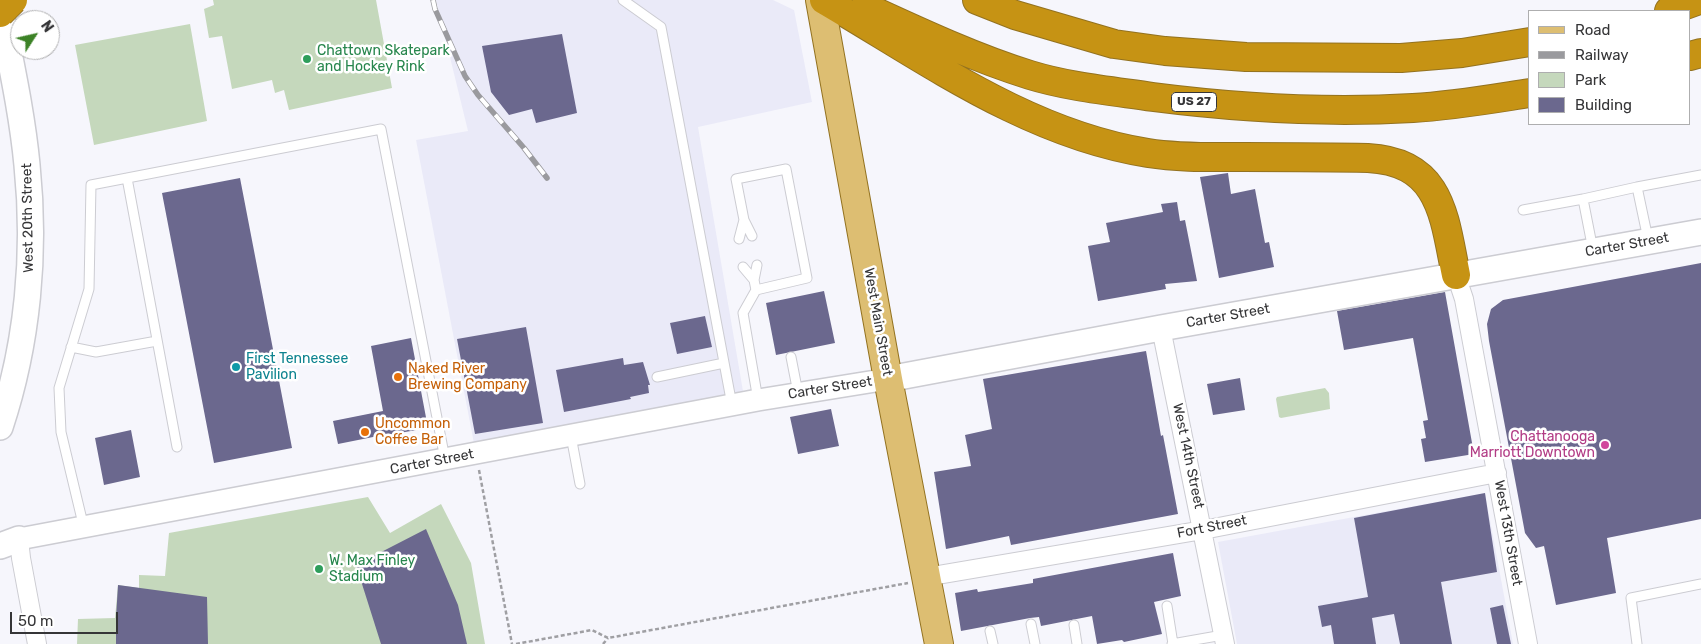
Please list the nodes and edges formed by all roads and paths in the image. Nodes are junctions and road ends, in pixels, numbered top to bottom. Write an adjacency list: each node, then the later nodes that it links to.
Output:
1 (13, 0): 9 (highway, bridge)
2 (622, 0): 33 (lane)
3 (820, 0): 35 (main road, West Main Street)
4 (824, 0): 10 (highway)
5 (977, 0): 11 (highway)
6 (1699, 0): 8 (highway)
7 (0, 7): 39 (main road, West 20th Street)
8 (1674, 10)
9 (0, 13)
10 (868, 15): 12 (highway, US 27); 26 (highway)
11 (1528, 42)
12 (1528, 93)
13 (1701, 174): 15 (lane)
14 (127, 178): 30 (lane); 31 (lane); 43 (lane)
15 (1636, 188): 16 (lane); 22 (lane)
16 (1583, 199): 17 (lane); 23 (lane)
17 (1523, 210)
18 (744, 220): 20 (lane); 21 (lane); 28 (lane)
19 (1701, 232): 22 (main road, Carter Street)
20 (752, 236)
21 (739, 240)
22 (1648, 242): 23 (main road, Carter Street)
23 (1593, 252): 26 (main road, Carter Street)
24 (757, 265): 27 (lane)
25 (744, 267): 27 (lane)
26 (1456, 275): 29 (main road, Carter Street); 44 (street, West 13th Street)
27 (754, 280): 28 (lane)
28 (756, 290): 37 (lane)
29 (1161, 328): 35 (main road, Carter Street); 47 (street, West 14th Street)
30 (157, 341): 31 (lane); 41 (lane)
31 (71, 346): 46 (lane)
32 (791, 357): 36 (lane)
33 (724, 363): 34 (lane); 38 (lane)
34 (657, 376)
35 (888, 379): 36 (street, Carter Street); 49 (main road, West Main Street)
36 (798, 393): 37 (street, Carter Street)
37 (758, 400): 38 (street, Carter Street)
38 (732, 405): 40 (street, Carter Street)
39 (0, 427)
40 (571, 436): 42 (street, Carter Street); 45 (lane)
41 (177, 447)
42 (476, 454): 43 (street, Carter Street); 58 (path)
43 (445, 460): 46 (street, Carter Street)
44 (1497, 473): 47 (street, Fort Street); 66 (street, West 13th Street)
45 (580, 484)
46 (84, 528): 48 (street, Carter Street)
47 (1203, 530): 49 (street, Fort Street); 56 (street, West 14th Street)
48 (6, 540): 57 (street)
49 (926, 578): 55 (path); 61 (main road, West Main Street)
50 (1701, 584): 67 (lane)
51 (1167, 606): 65 (lane)
52 (1031, 624): 63 (lane)
53 (1074, 625): 64 (lane)
54 (990, 631): 62 (lane)
55 (608, 638): 59 (path); 60 (path)
56 (1224, 639): 65 (lane)
57 (37, 644)
58 (512, 644)
59 (516, 644)
60 (603, 644)
61 (939, 644)
62 (993, 644)
63 (1034, 644)
64 (1077, 644)
65 (1172, 644)
66 (1528, 644)
67 (1637, 644)

